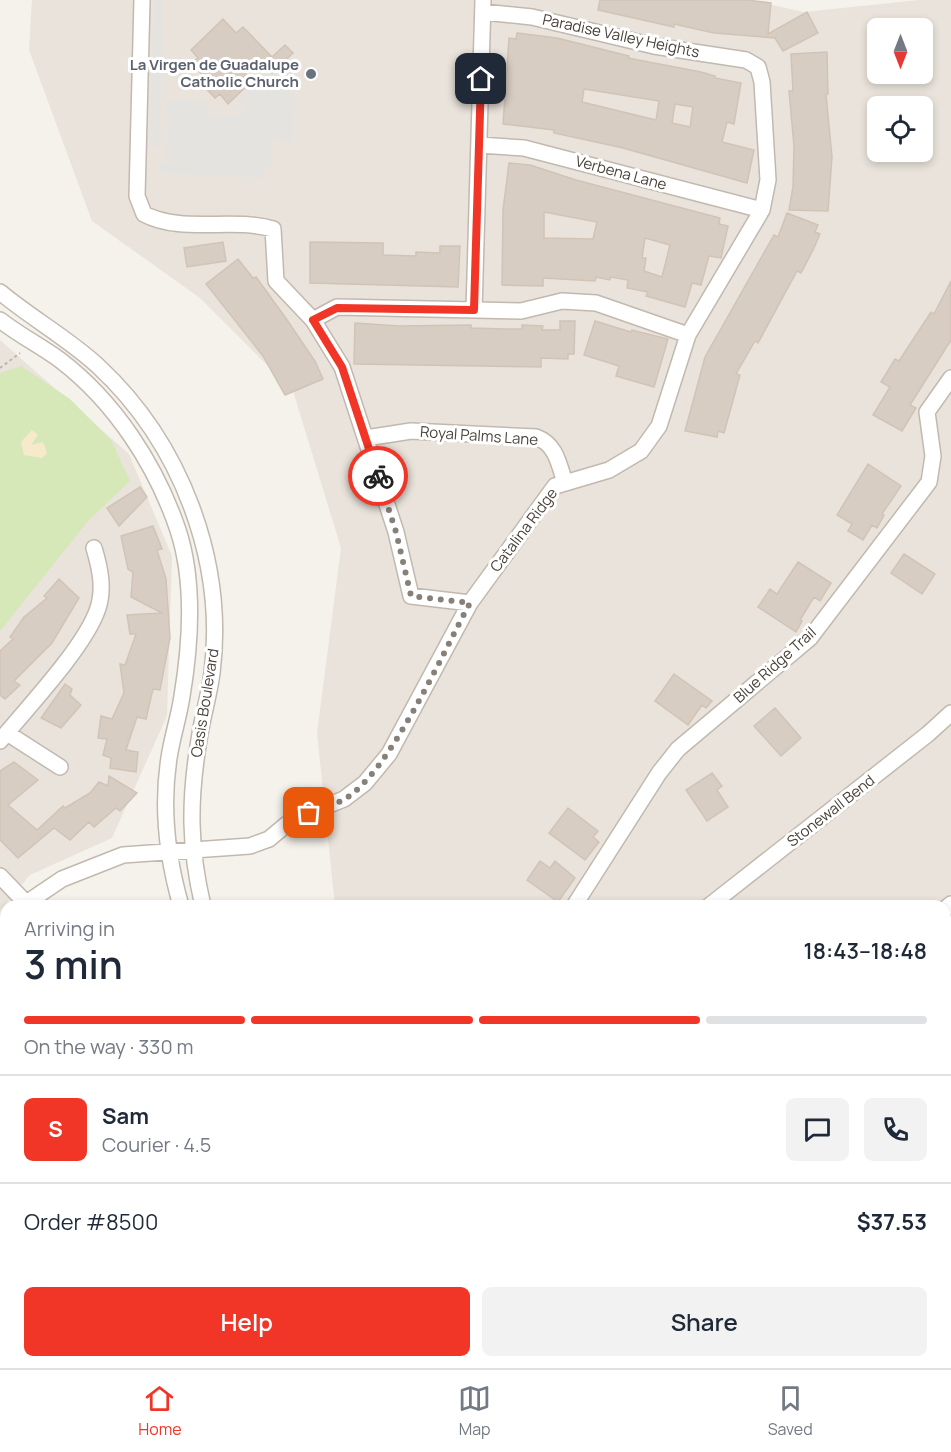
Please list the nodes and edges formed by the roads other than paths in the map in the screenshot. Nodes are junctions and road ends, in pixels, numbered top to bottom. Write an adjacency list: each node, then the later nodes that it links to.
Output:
1 (142, 0): 9 (street)
2 (483, 6): 3 (street, Paradise Valley Heights); 4 (street)
3 (758, 67): 5 (street, Catalina Ridge)
4 (479, 145): 5 (street, Verbena Lane); 7 (street)
5 (762, 210): 10 (street, Catalina Ridge)
6 (0, 292): 19 (street, Oasis Boulevard)
7 (474, 310): 9 (street); 10 (street)
8 (0, 320): 20 (street, Oasis Boulevard)
9 (313, 320): 12 (street)
10 (688, 335): 13 (street, Catalina Ridge)
11 (951, 378): 26 (street, Blue Ridge Trail)
12 (366, 438): 13 (street, Royal Palms Lane); 15 (street)
13 (565, 483): 15 (street, Catalina Ridge)
14 (94, 548): 17 (street)
15 (470, 603): 19 (street, Catalina Ridge)
16 (951, 713): 27 (street, Stonewall Bend)
17 (3, 737): 18 (street)
18 (60, 767)
19 (192, 849): 20 (street, Catalina Ridge); 25 (street, Oasis Boulevard)
20 (167, 851): 23 (street, Catalina Ridge); 24 (street, Oasis Boulevard)
21 (0, 876): 22 (street)
22 (21, 900)
23 (30, 900)
24 (179, 900)
25 (202, 900)
26 (578, 900)
27 (717, 900)

